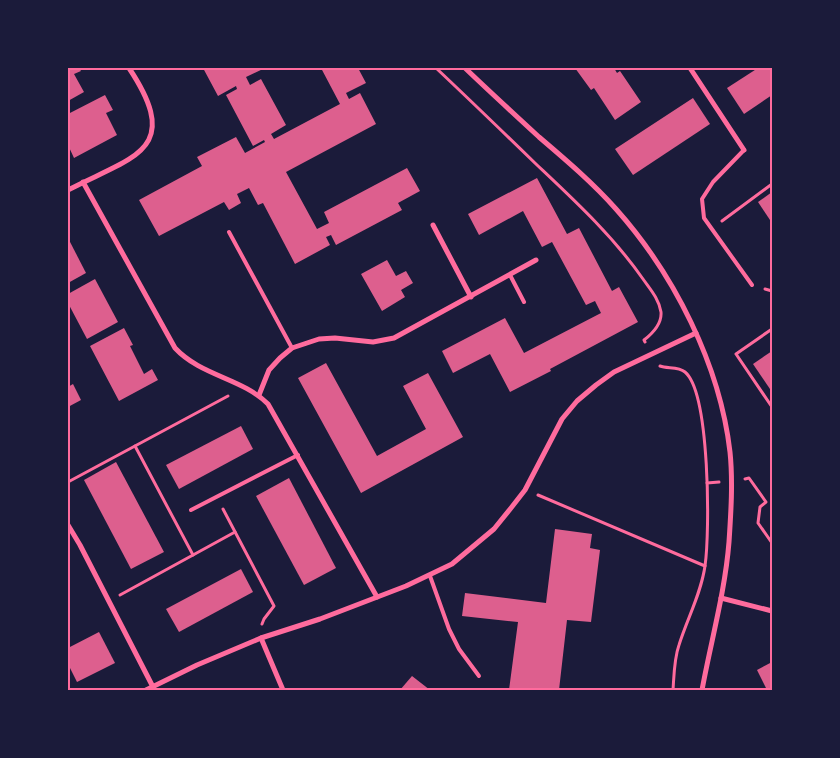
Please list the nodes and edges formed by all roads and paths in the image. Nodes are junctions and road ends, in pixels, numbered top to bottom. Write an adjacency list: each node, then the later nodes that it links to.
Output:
1 (129, 68): 5 (street)
2 (465, 68): 17 (street)
3 (690, 68): 4 (street)
4 (744, 150): 9 (lane)
5 (83, 182): 7 (street); 19 (street)
6 (772, 184): 9 (path)
7 (68, 190)
8 (433, 225): 14 (street)
9 (711, 228): 13 (lane)
10 (229, 232): 18 (lane)
11 (536, 260): 12 (street)
12 (510, 275): 14 (street); 15 (lane)
13 (752, 285)
14 (471, 297): 18 (street)
15 (524, 302)
16 (772, 328): 21 (path)
17 (696, 333): 24 (street); 27 (street)
18 (292, 348): 20 (street)
19 (244, 387): 20 (street); 22 (path)
20 (259, 395): 23 (street)
21 (772, 407)
22 (135, 446): 25 (path); 33 (path)
23 (298, 455): 28 (lane); 36 (street)
24 (731, 481): 26 (path); 32 (path); 37 (street)
25 (68, 482)
26 (707, 483)
27 (524, 490): 34 (path); 35 (street)
28 (217, 497): 29 (lane); 31 (path)
29 (192, 510)
30 (68, 525): 38 (street)
31 (235, 532): 33 (path); 40 (path)
32 (772, 543)
33 (193, 556): 38 (path)
34 (705, 566)
35 (430, 576): 36 (street); 41 (lane)
36 (377, 598): 40 (street)
37 (721, 598): 39 (street); 45 (street)
38 (109, 601): 42 (street)
39 (772, 611)
40 (261, 638): 42 (street); 44 (street)
41 (480, 676)
42 (153, 687): 43 (street)
43 (146, 690)
44 (283, 690)
45 (702, 690)

